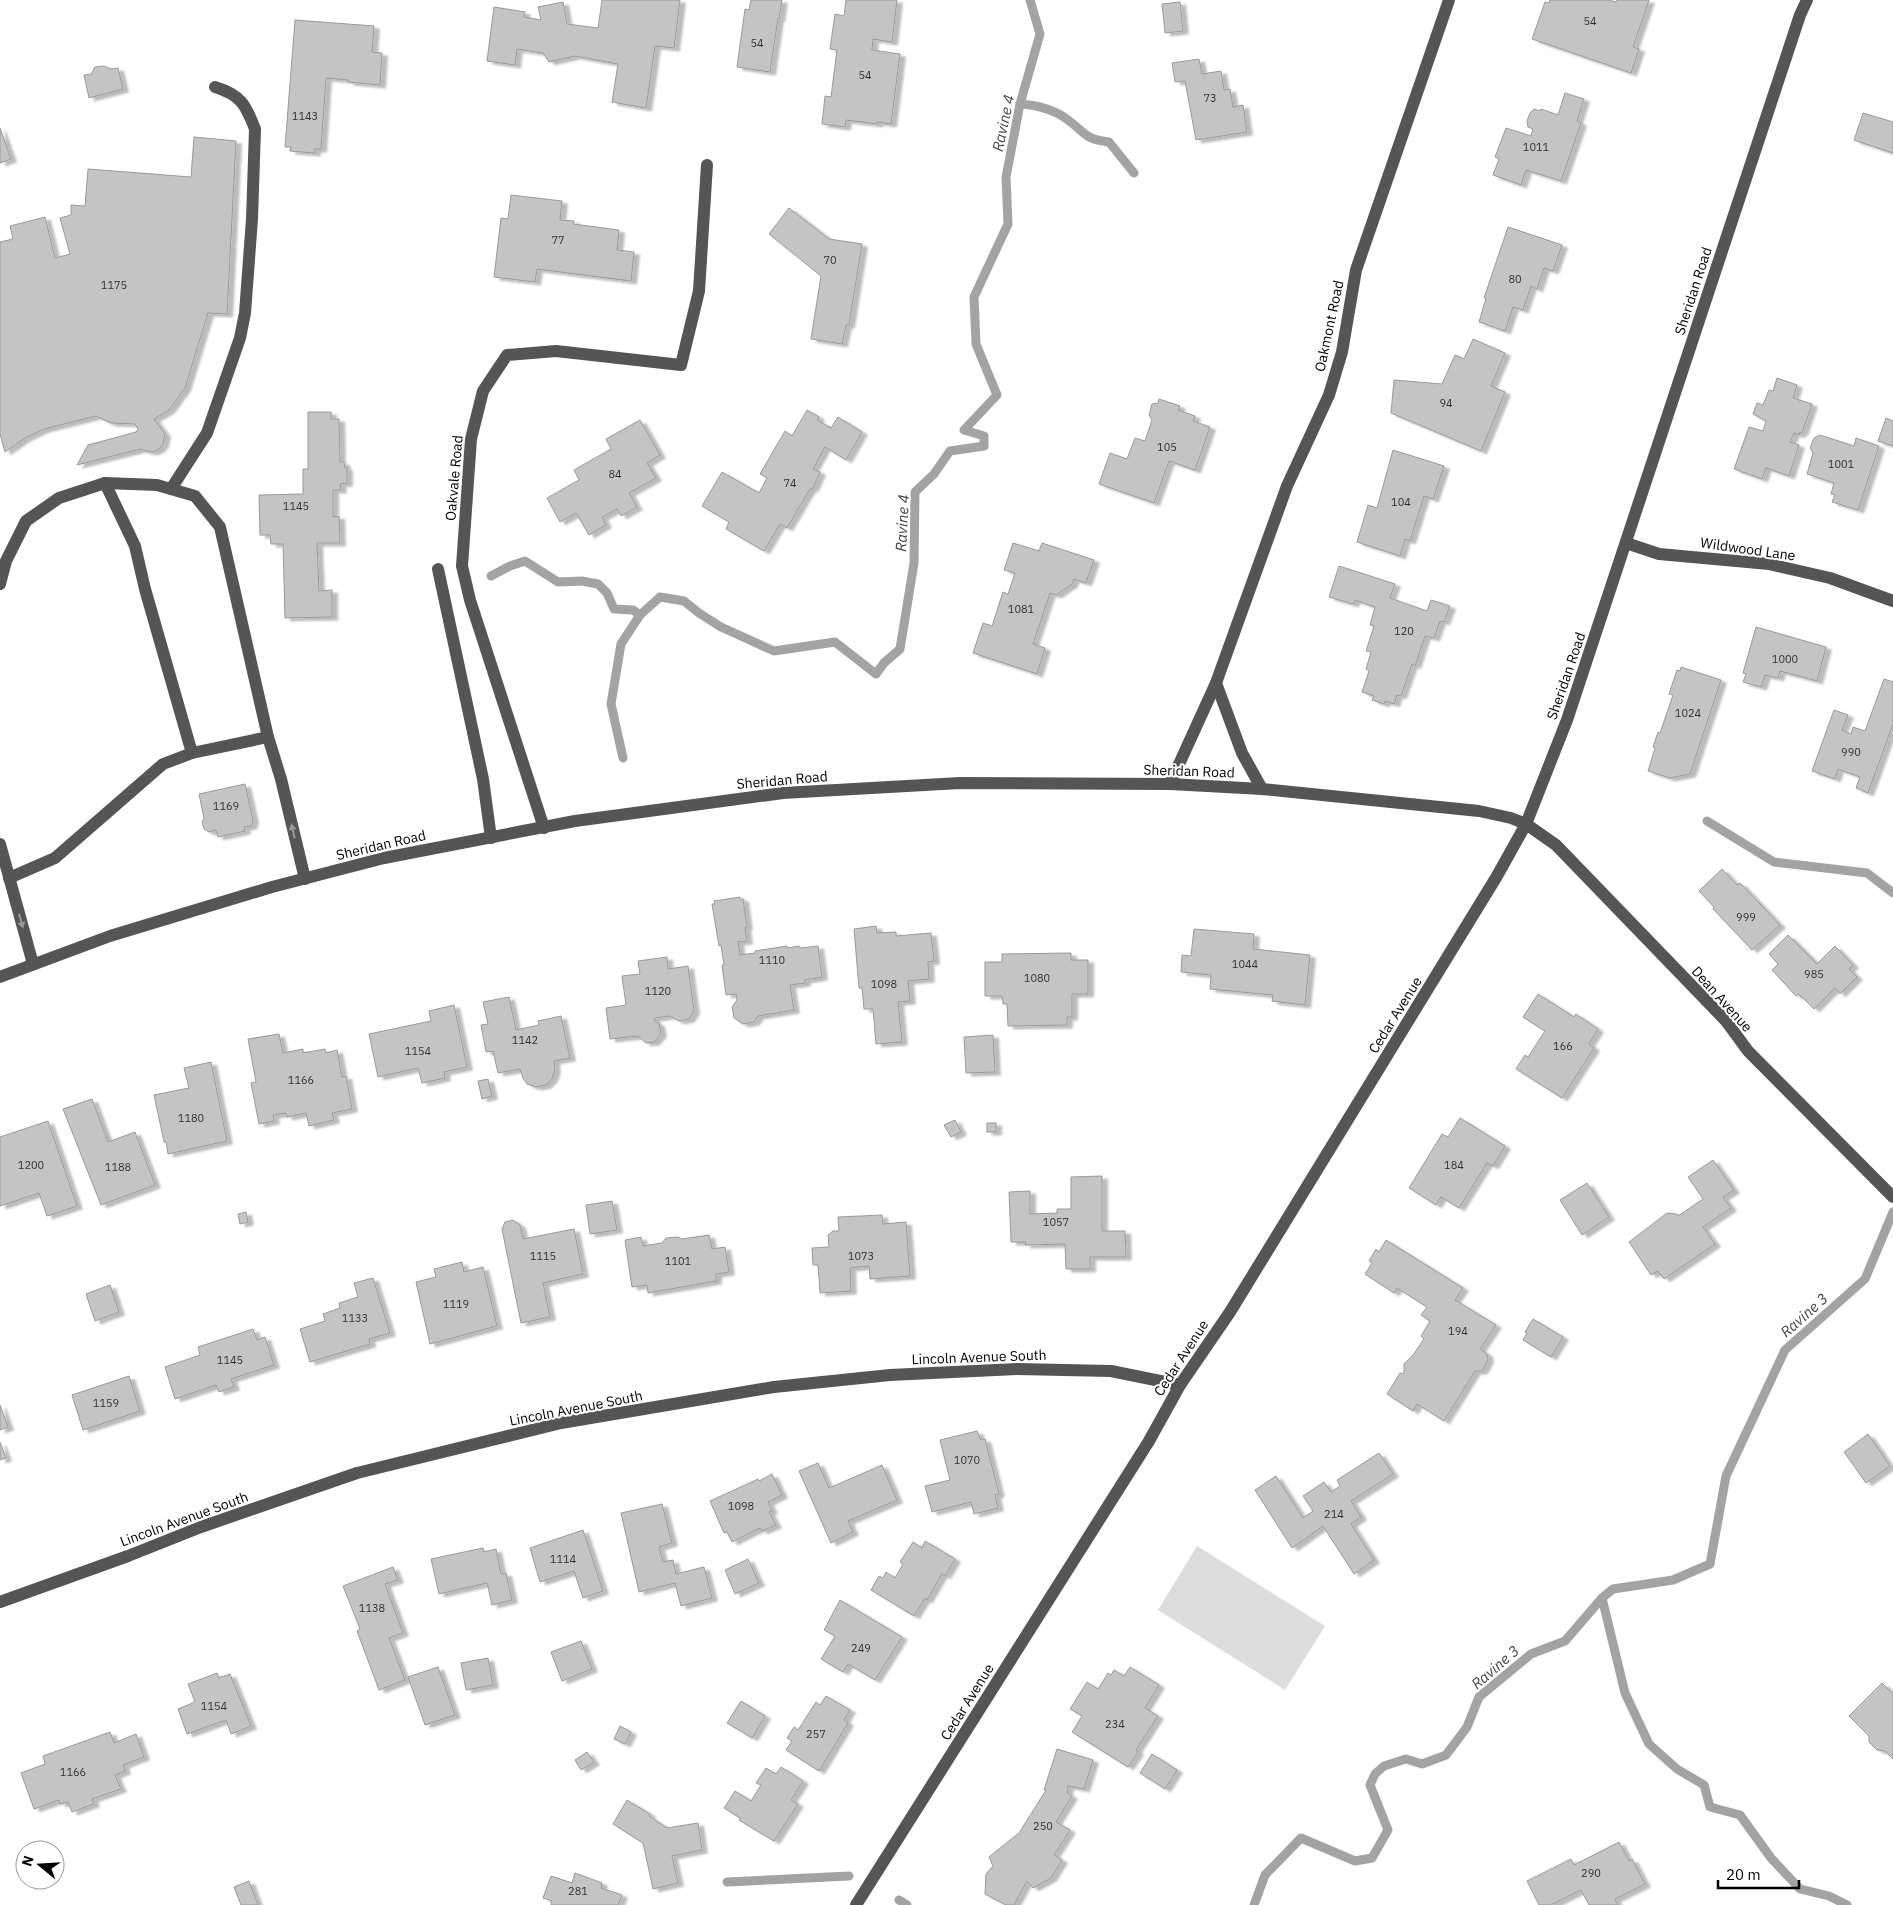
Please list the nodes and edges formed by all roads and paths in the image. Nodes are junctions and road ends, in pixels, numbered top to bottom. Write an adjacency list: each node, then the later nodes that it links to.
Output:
1 (1449, 0): 11 (street, Oakmont Road)
2 (1806, 0): 7 (street, Sheridan Road)
3 (215, 87): 6 (street)
4 (707, 165): 17 (street, Oakvale Road)
5 (105, 483): 6 (street); 9 (street); 13 (street)
6 (171, 489): 12 (street)
7 (1626, 543): 10 (street, Wildwood Lane); 16 (street, Sheridan Road)
8 (438, 569): 18 (street)
9 (0, 584)
10 (1893, 601)
11 (1216, 683): 14 (street, Oakmont Road); 15 (street)
12 (268, 737): 13 (street); 21 (street, one-way to 12)
13 (192, 752): 20 (street)
14 (1170, 784): 15 (street, Sheridan Road); 17 (street, Sheridan Road)
15 (1262, 789): 16 (street, Sheridan Road)
16 (1526, 824): 24 (street, Dean Avenue); 25 (street, Cedar Avenue)
17 (544, 828): 18 (street, Sheridan Road)
18 (491, 838): 21 (street, Sheridan Road)
19 (0, 844): 20 (street)
20 (9, 878): 22 (street, one-way to 22)
21 (305, 879): 22 (street, Sheridan Road)
22 (33, 964): 23 (street, Sheridan Road)
23 (0, 976)
24 (1893, 1198)
25 (1180, 1385): 26 (street, Lincoln Avenue South); 27 (street, Cedar Avenue)
26 (0, 1602)
27 (856, 1905)

